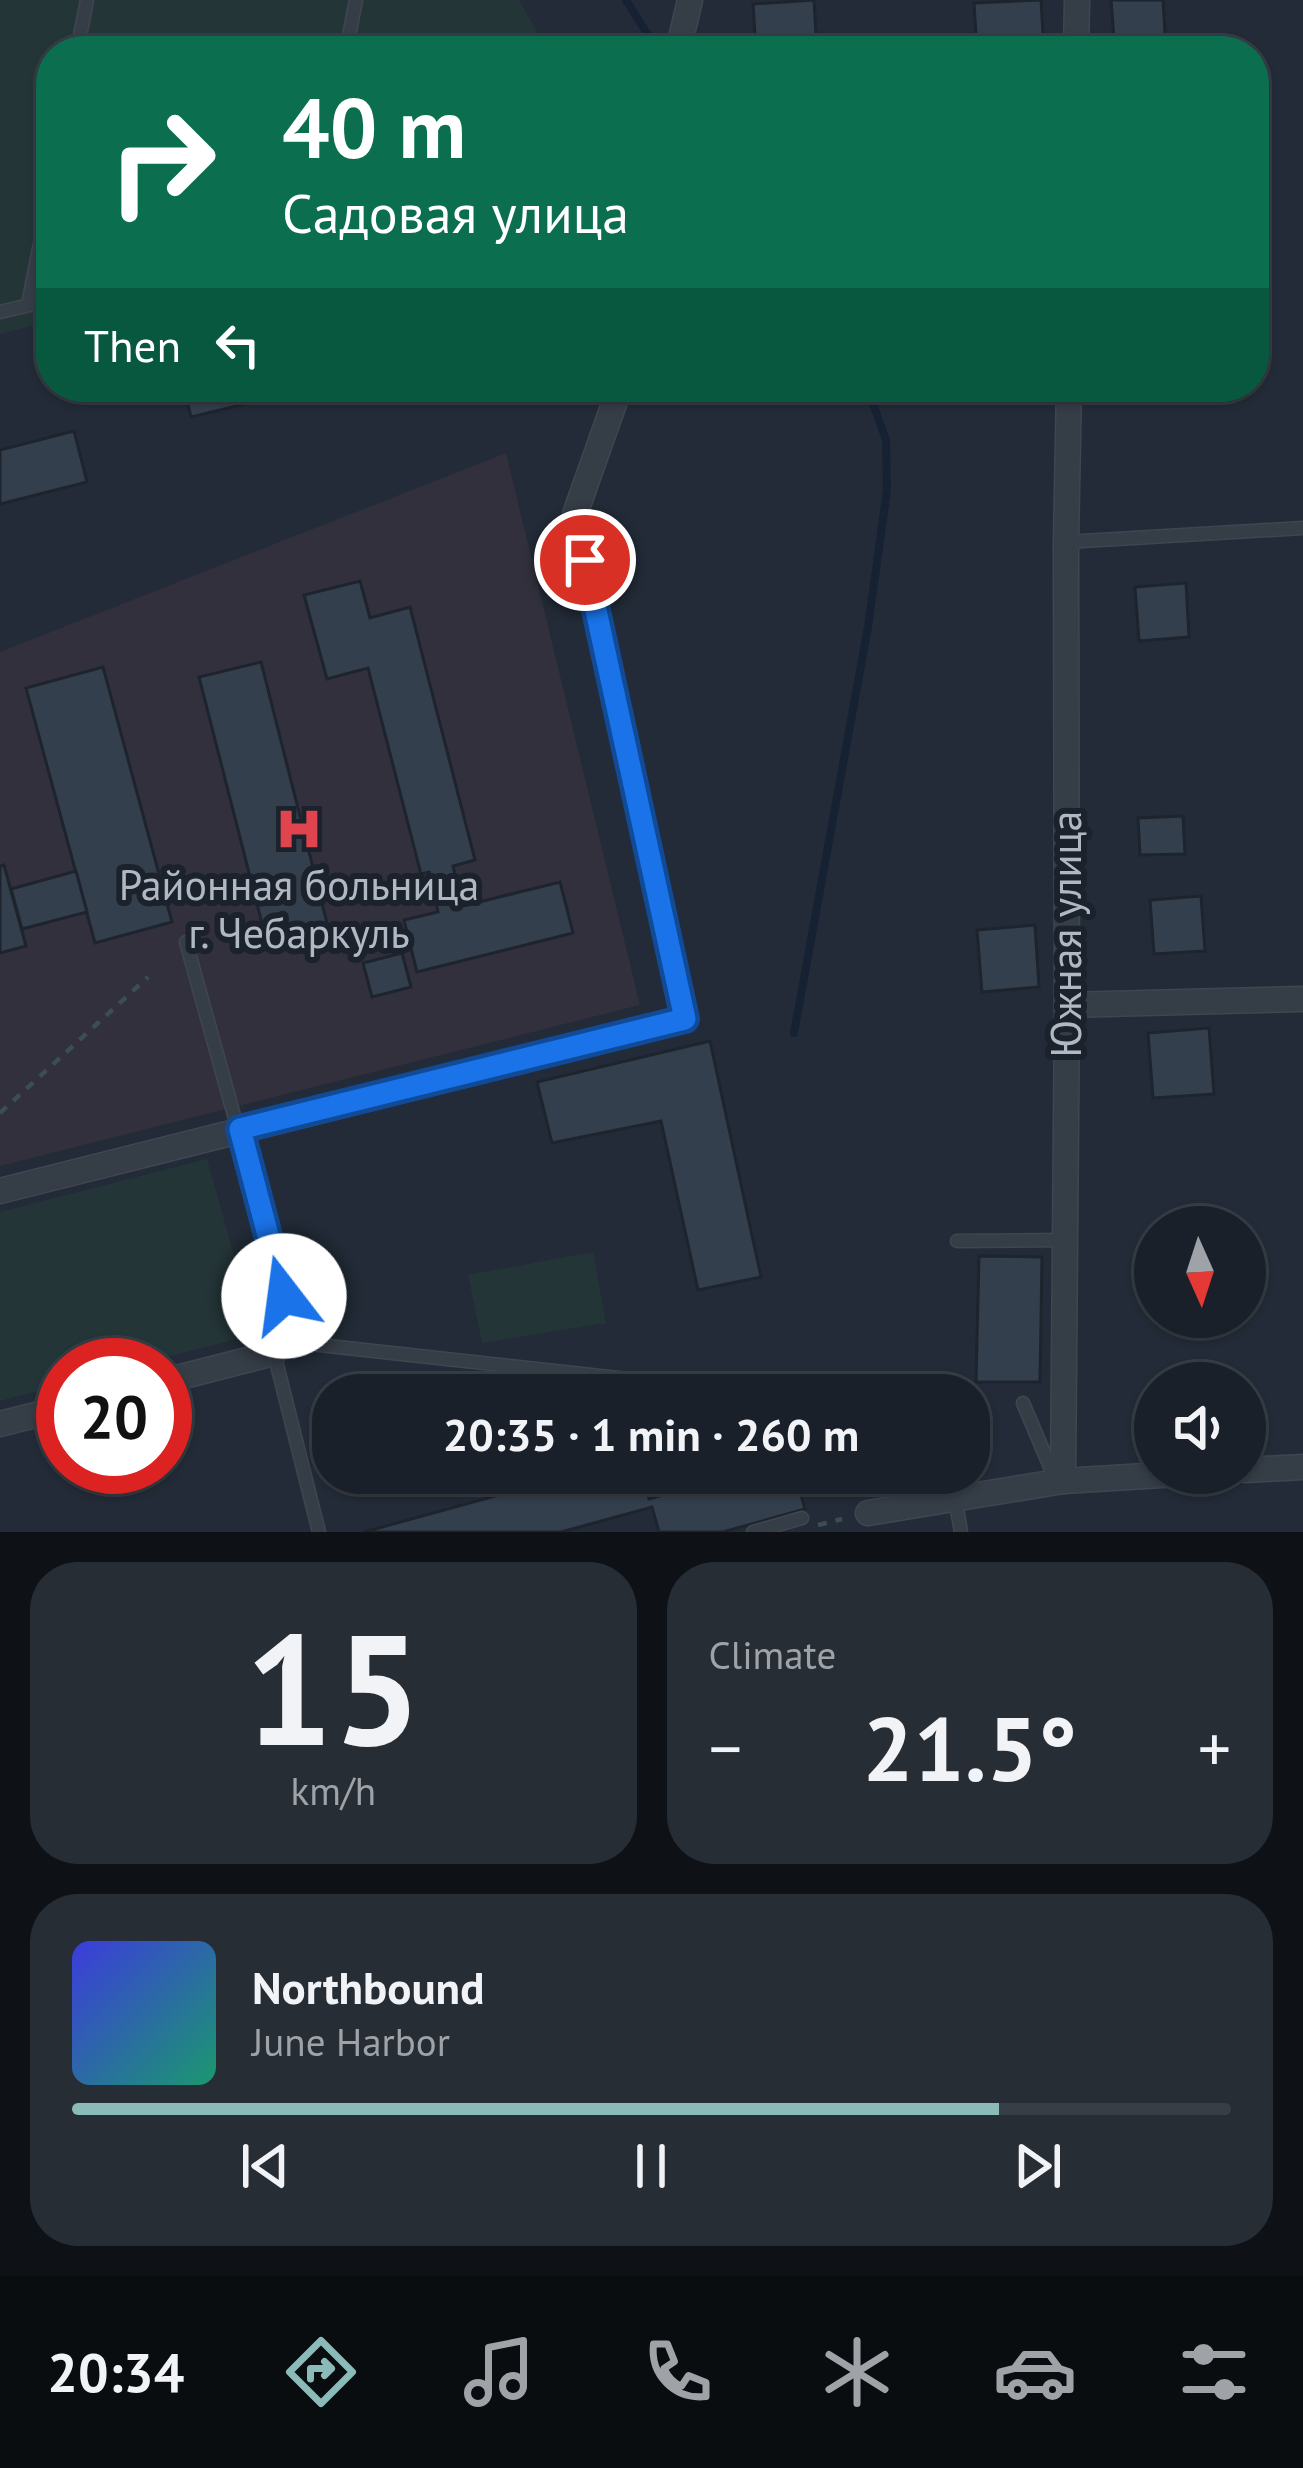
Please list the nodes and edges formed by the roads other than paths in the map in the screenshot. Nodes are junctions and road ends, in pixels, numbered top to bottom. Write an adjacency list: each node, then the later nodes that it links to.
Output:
1 (87, 0): 5 (lane)
2 (356, 0): 6 (lane)
3 (690, 0): 7 (street)
4 (1077, 0): 8 (street)
5 (80, 36)
6 (349, 36)
7 (681, 36)
8 (1076, 36)
9 (36, 264): 11 (lane)
10 (36, 303): 11 (lane)
11 (28, 305): 12 (lane)
12 (0, 312)
13 (615, 402): 20 (street)
14 (1069, 402): 16 (street, Южная улица)
15 (1303, 529): 16 (lane)
16 (1066, 542): 19 (street, Южная улица)
17 (186, 942): 20 (lane)
18 (1303, 999): 19 (street)
19 (1066, 1005): 22 (street, Южная улица)
20 (240, 1129): 21 (street); 24 (lane)
21 (0, 1191)
22 (1065, 1240): 23 (lane); 33 (street, Южная улица)
23 (957, 1241)
24 (278, 1347): 25 (street); 26 (lane); 39 (lane)
25 (192, 1373)
26 (556, 1374)
27 (1023, 1403): 33 (lane)
28 (36, 1415): 29 (street)
29 (0, 1424)
30 (1303, 1467): 31 (street)
31 (1266, 1469)
32 (1134, 1477): 33 (street)
33 (1059, 1481): 35 (street)
34 (913, 1494): 36 (lane)
35 (955, 1498): 36 (street); 41 (lane)
36 (923, 1504): 37 (street)
37 (868, 1513)
38 (802, 1518): 40 (lane)
39 (319, 1532)
40 (753, 1532)
41 (962, 1532)

